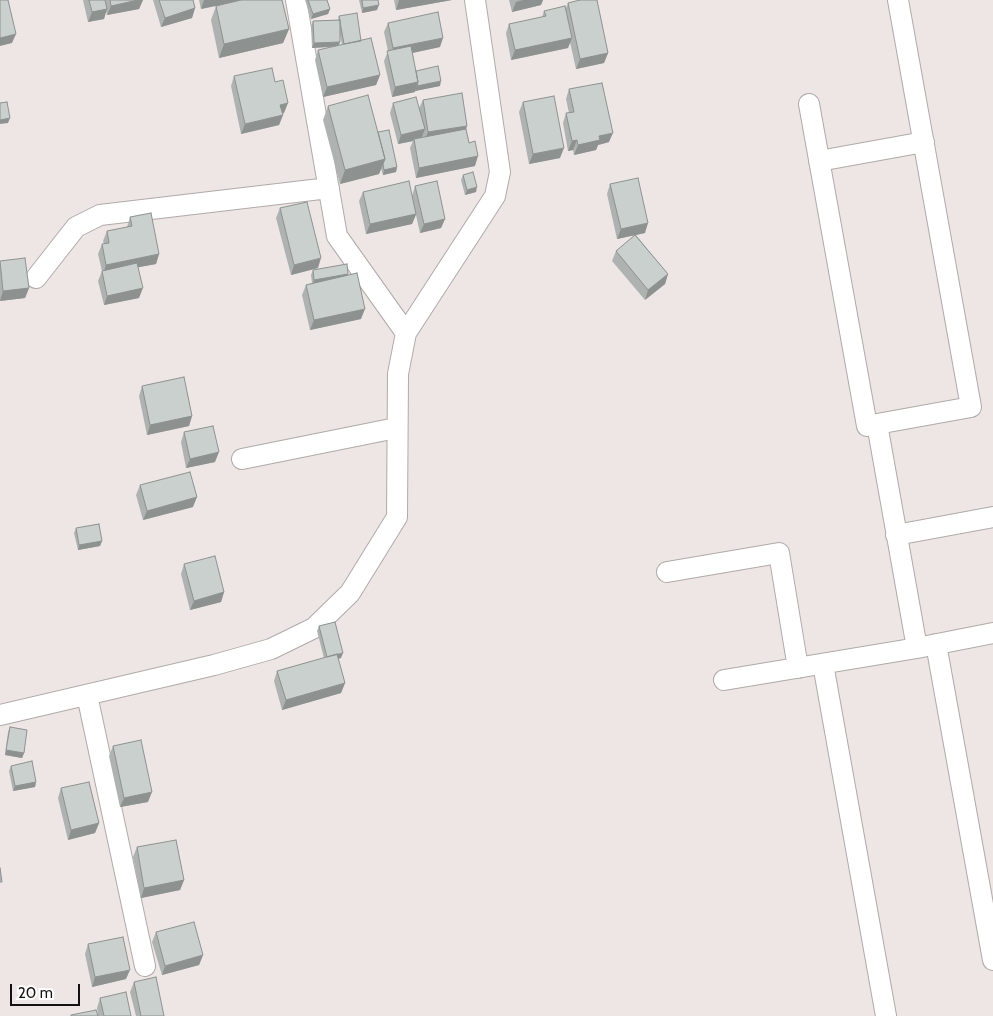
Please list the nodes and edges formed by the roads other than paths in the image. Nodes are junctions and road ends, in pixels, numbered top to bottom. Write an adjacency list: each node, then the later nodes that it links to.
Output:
1 (296, 0): 7 (street)
2 (475, 0): 9 (street)
3 (898, 0): 5 (street)
4 (809, 104): 6 (street)
5 (924, 142): 6 (street); 10 (street)
6 (820, 162): 10 (street)
7 (329, 188): 8 (street); 9 (street)
8 (36, 278)
9 (406, 333): 11 (street)
10 (876, 424): 14 (street)
11 (396, 428): 12 (street); 21 (street)
12 (242, 459)
13 (993, 518): 14 (street)
14 (896, 535): 17 (street)
15 (668, 572): 19 (street)
16 (993, 633): 17 (street)
17 (926, 646): 18 (street); 23 (street)
18 (823, 664): 19 (street); 25 (street)
19 (798, 668): 20 (street)
20 (724, 680)
21 (87, 695): 22 (street); 24 (street)
22 (0, 715)
23 (993, 960)
24 (145, 966)
25 (886, 1016)

